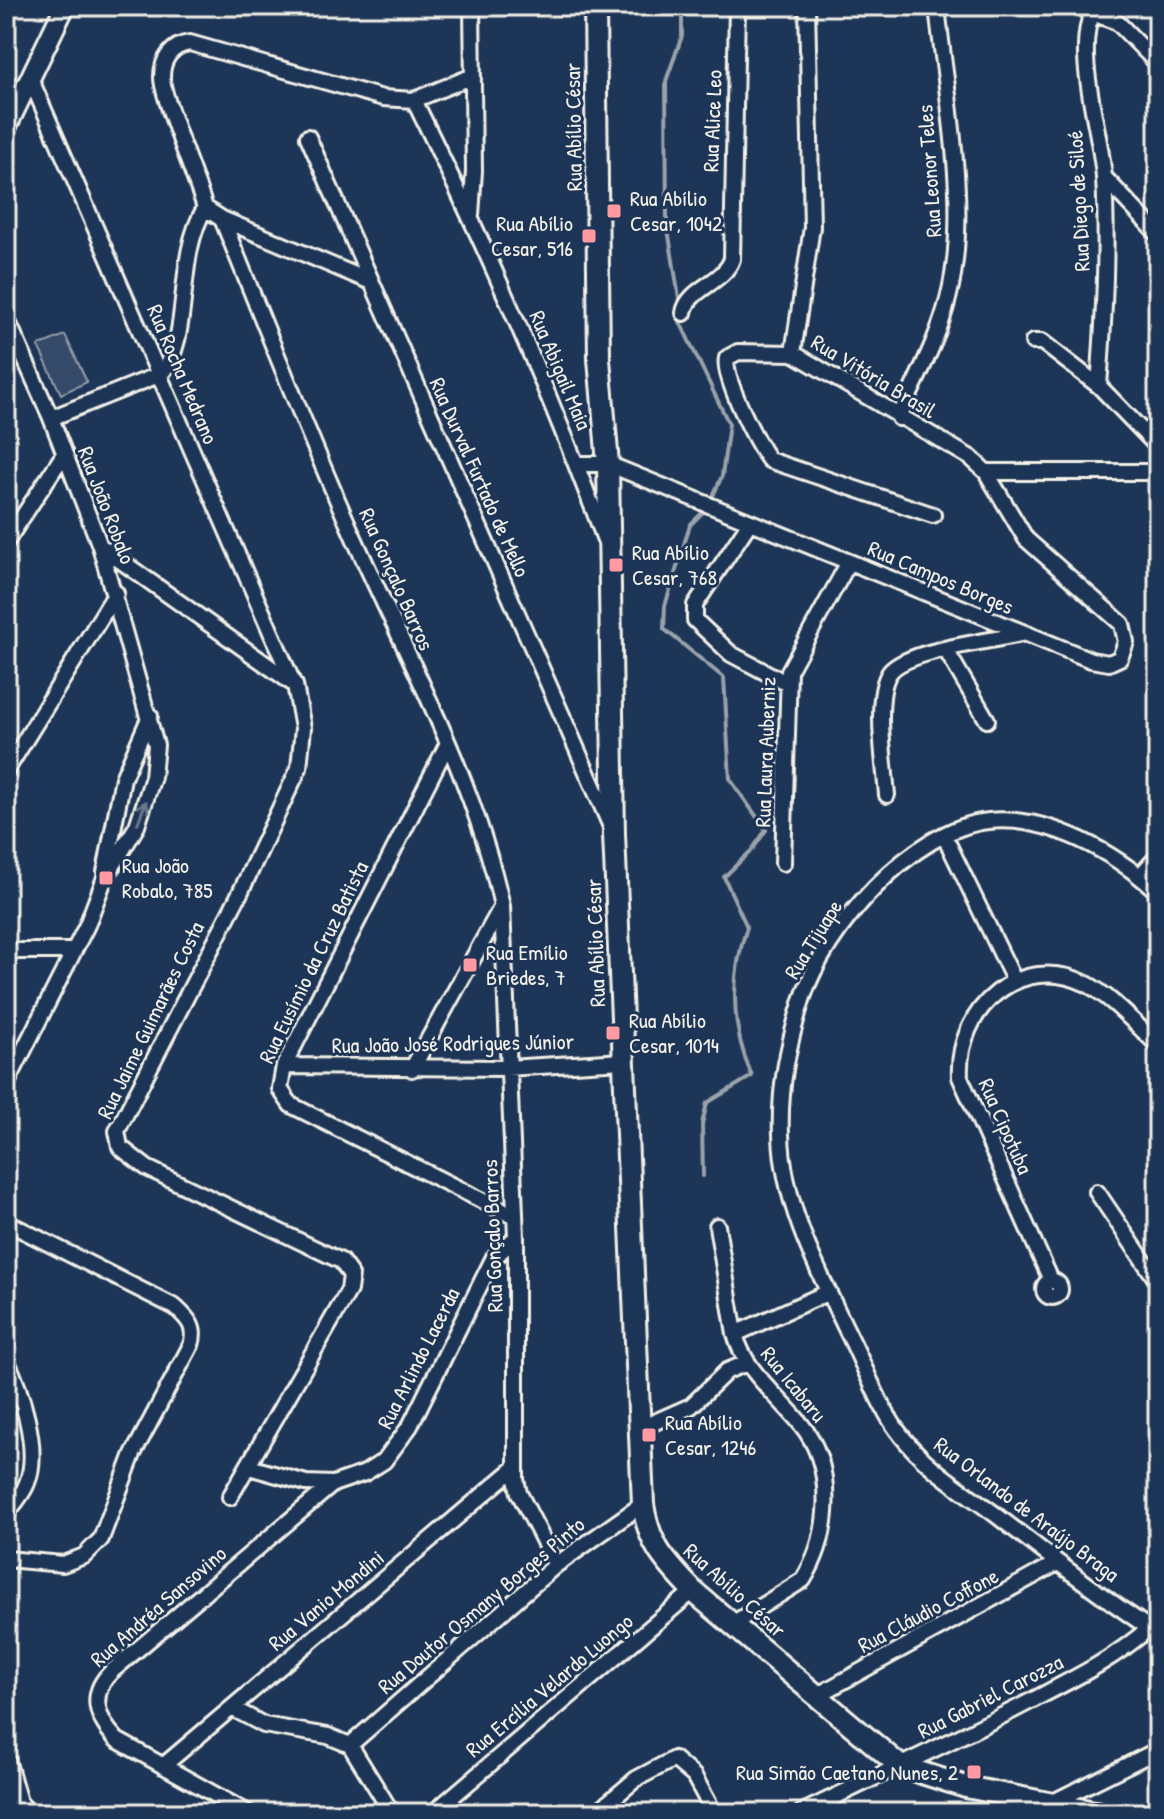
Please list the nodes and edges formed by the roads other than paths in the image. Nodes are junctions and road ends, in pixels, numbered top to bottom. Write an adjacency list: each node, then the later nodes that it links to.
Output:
1 (65, 6): 9 (street)
2 (472, 6): 8 (street, Rua Abigail Maia)
3 (595, 6): 30 (main road, Rua Abílio César)
4 (737, 6): 19 (street, Rua Alice Leo)
5 (807, 6): 22 (street)
6 (937, 6): 26 (street, Rua Leonor Teles)
7 (1158, 64): 13 (street, Rua Diego de Siloé)
8 (473, 76): 10 (street); 15 (street, Rua Abigail Maia)
9 (31, 80): 11 (street); 23 (street, Rua Rocha Medrano)
10 (414, 100): 14 (street); 15 (street, Rua Abigail Maia)
11 (6, 128)
12 (308, 137): 18 (street, Rua Durval Furtado de Mello)
13 (1104, 177): 17 (street); 24 (street, Rua Diego de Siloé)
14 (205, 208): 16 (street); 23 (street)
15 (470, 215): 29 (street, Rua Abigail Maia)
16 (222, 219): 18 (street); 46 (street, Rua Gonçalo Barros)
17 (1158, 234)
18 (369, 281): 49 (street, Rua Durval Furtado de Mello)
19 (684, 313)
20 (6, 317): 25 (street, Rua João Robalo)
21 (1033, 342): 24 (street)
22 (793, 353): 26 (street, Rua Vitória Brasil); 33 (street, Rua Vitória Brasil)
23 (161, 374): 25 (street); 43 (street, Rua Rocha Medrano)
24 (1099, 386): 27 (street)
25 (51, 418): 28 (street, Rua João Robalo)
26 (899, 418): 31 (street, Rua Vitória Brasil)
27 (1158, 447)
28 (64, 454): 35 (street); 37 (street, Rua João Robalo)
29 (577, 464): 30 (street, Rua Campos Borges); 36 (street, Rua Abigail Maia)
30 (608, 464): 34 (street, Rua Campos Borges); 36 (main road, Rua Abílio César)
31 (986, 472): 32 (street); 40 (street, Rua Campos Borges)
32 (1158, 472)
33 (933, 515)
34 (750, 522): 38 (street, Rua Campos Borges); 42 (street)
35 (6, 542)
36 (607, 545): 49 (main road, Rua Abílio César)
37 (100, 546): 39 (street, Rua João Robalo); 43 (street)
38 (849, 562): 40 (street, Rua Campos Borges); 42 (street, Rua Laura Auberniz)
39 (116, 593): 44 (street, Rua João Robalo); 47 (street)
40 (1021, 634): 41 (street)
41 (946, 650): 45 (street); 48 (street)
42 (788, 684): 52 (street, Rua Laura Auberniz)
43 (295, 685): 79 (street, Rua Jaime Guimarães Costa)
44 (150, 716): 54 (street, Rua João Robalo); 54 (street, Rua João Robalo, one-way to 44)
45 (987, 720)
46 (448, 743): 56 (street, Rua Gonçalo Barros); 62 (street, Rua Eusímio da Cruz Batista)
47 (6, 771)
48 (887, 795)
49 (614, 834): 61 (main road, Rua Abílio César)
50 (944, 835): 53 (street, Rua Tijuape); 59 (street); 73 (street, Rua Tijuape)
51 (1158, 856): 53 (street)
52 (783, 863)
53 (1140, 876): 55 (street, Rua Tijuape)
54 (104, 880): 58 (street, Rua João Robalo)
55 (1158, 892)
56 (502, 906): 63 (street, Rua Gonçalo Barros); 64 (street)
57 (6, 951): 58 (street)
58 (73, 951): 65 (street, Rua João Robalo)
59 (1014, 980): 60 (street); 71 (street, Rua Cipotuba)
60 (1158, 1045)
61 (623, 1061): 63 (street, Rua João José Rodrigues Júnior); 78 (main road, Rua Abílio César)
62 (284, 1066): 64 (street, Rua João José Rodrigues Júnior); 67 (street, Rua Eusímio da Cruz Batista)
63 (507, 1068): 64 (street, Rua João José Rodrigues Júnior); 67 (street, Rua Gonçalo Barros)
64 (412, 1069)
65 (6, 1085)
66 (1097, 1192): 72 (street)
67 (515, 1217): 70 (street, Rua Gonçalo Barros)
68 (6, 1222): 85 (street)
69 (717, 1226): 74 (street)
70 (516, 1237): 80 (street, Rua Gonçalo Barros); 81 (street, Rua Arlindo Lacerda)
71 (1051, 1280)
72 (1158, 1282)
73 (829, 1292): 74 (street, Rua Icabaru); 77 (street, Rua Tijuape)
74 (735, 1334): 76 (street, Rua Icabaru)
75 (6, 1359): 84 (street)
76 (747, 1363): 78 (street); 89 (street, Rua Icabaru)
77 (887, 1413): 86 (street, Rua Orlando de Araújo Braga)
78 (639, 1429): 83 (main road, Rua Abílio César)
79 (249, 1467): 81 (street, Rua Arlindo Lacerda); 82 (street)
80 (516, 1467): 87 (street, Rua Gonçalo Barros); 92 (street, Rua Vanio Mondini)
81 (333, 1484): 96 (street, Rua Andréa Sansovino)
82 (230, 1497)
83 (643, 1504): 87 (street, Rua Doutor Osmany Borges Pinto); 88 (main road, Rua Abílio César)
84 (6, 1514)
85 (6, 1559)
86 (1057, 1563): 90 (street, Rua Orlando de Araújo Braga); 91 (street, Rua Cláudio Coffone)
87 (556, 1565): 93 (street, Rua Doutor Osmany Borges Pinto)
88 (693, 1591): 89 (main road, Rua Abílio César); 102 (street, Rua Ercília Velardo Luongo)
89 (734, 1623): 91 (main road, Rua Abílio César)
90 (1156, 1632): 97 (street, Rua Gabriel Carozza)
91 (818, 1695): 97 (main road, Rua Abílio César)
92 (232, 1708): 93 (street); 96 (street, Rua Vanio Mondini)
93 (350, 1745): 101 (street)
94 (1158, 1750): 98 (street)
95 (6, 1756): 99 (street)
96 (163, 1766): 100 (street, Rua Andréa Sansovino)
97 (900, 1766): 98 (main road); 105 (street, Rua Gabriel Carozza)
98 (1052, 1802): 106 (street); 107 (main road)
99 (29, 1813)
100 (248, 1813)
101 (392, 1813)
102 (433, 1813)
103 (596, 1813): 104 (street)
104 (714, 1813)
105 (801, 1813)
106 (1031, 1813)
107 (1100, 1813)

